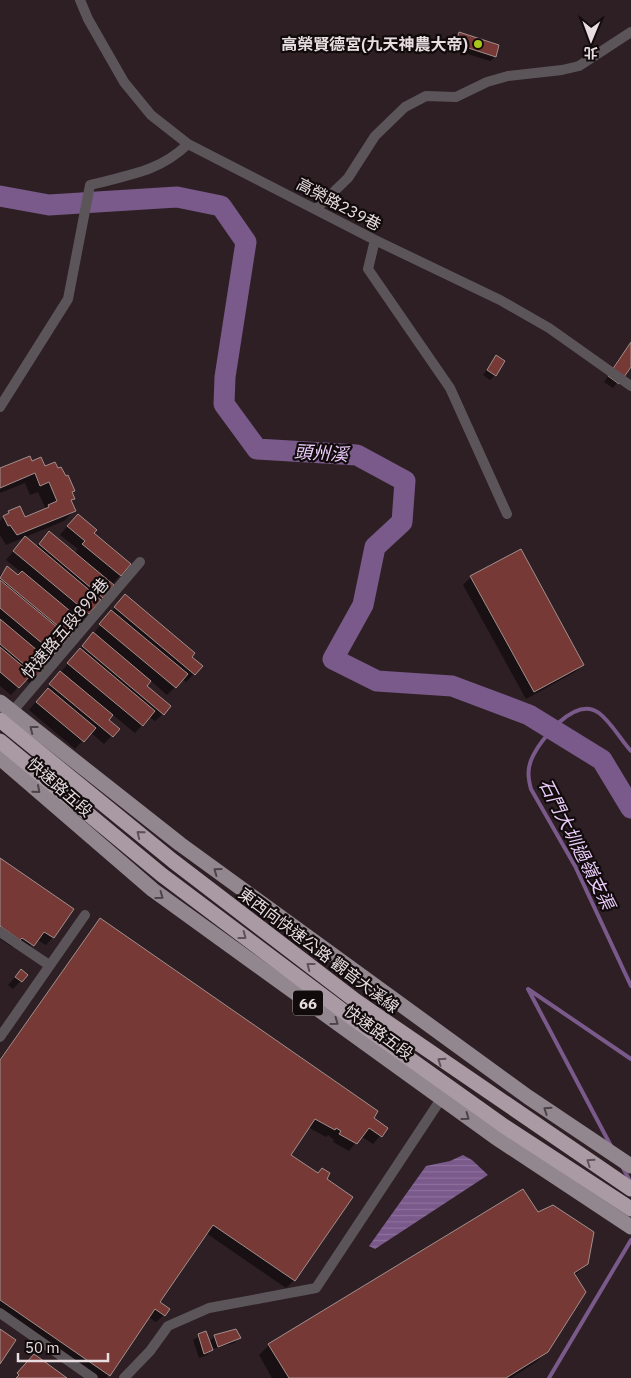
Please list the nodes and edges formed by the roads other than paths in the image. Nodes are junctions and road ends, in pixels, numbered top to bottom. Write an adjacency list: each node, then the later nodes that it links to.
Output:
1 (80, 0): 3 (street, 高榮路239巷)
2 (631, 32): 4 (street)
3 (188, 144): 4 (street, 高榮路239巷); 7 (street)
4 (317, 208): 5 (street, 高榮路239巷)
5 (375, 240): 6 (street, 高榮路239巷); 8 (street)
6 (631, 386)
7 (0, 406)
8 (508, 514)
9 (140, 562): 11 (street, 快速路五段899巷)
10 (0, 702): 11 (main road, 快速路五段 / 66)
11 (6, 716): 19 (main road, 快速路五段 / 66, one-way to 11); 20 (highway, 東西向快速公路 觀音大溪線 / 66, one-way to 11)
12 (0, 741): 21 (highway, 東西向快速公路 觀音大溪線 / 66, one-way to 21)
13 (0, 758): 18 (main road, 快速路五段 / 66, one-way to 18)
14 (85, 915): 16 (street)
15 (0, 932): 16 (street)
16 (49, 965): 17 (street)
17 (0, 1037)
18 (441, 1099): 22 (main road, 快速路五段 / 66, one-way to 22); 25 (street)
19 (631, 1166)
20 (631, 1189)
21 (631, 1210)
22 (631, 1227)
23 (0, 1313): 24 (street)
24 (93, 1378)
25 (124, 1378)

